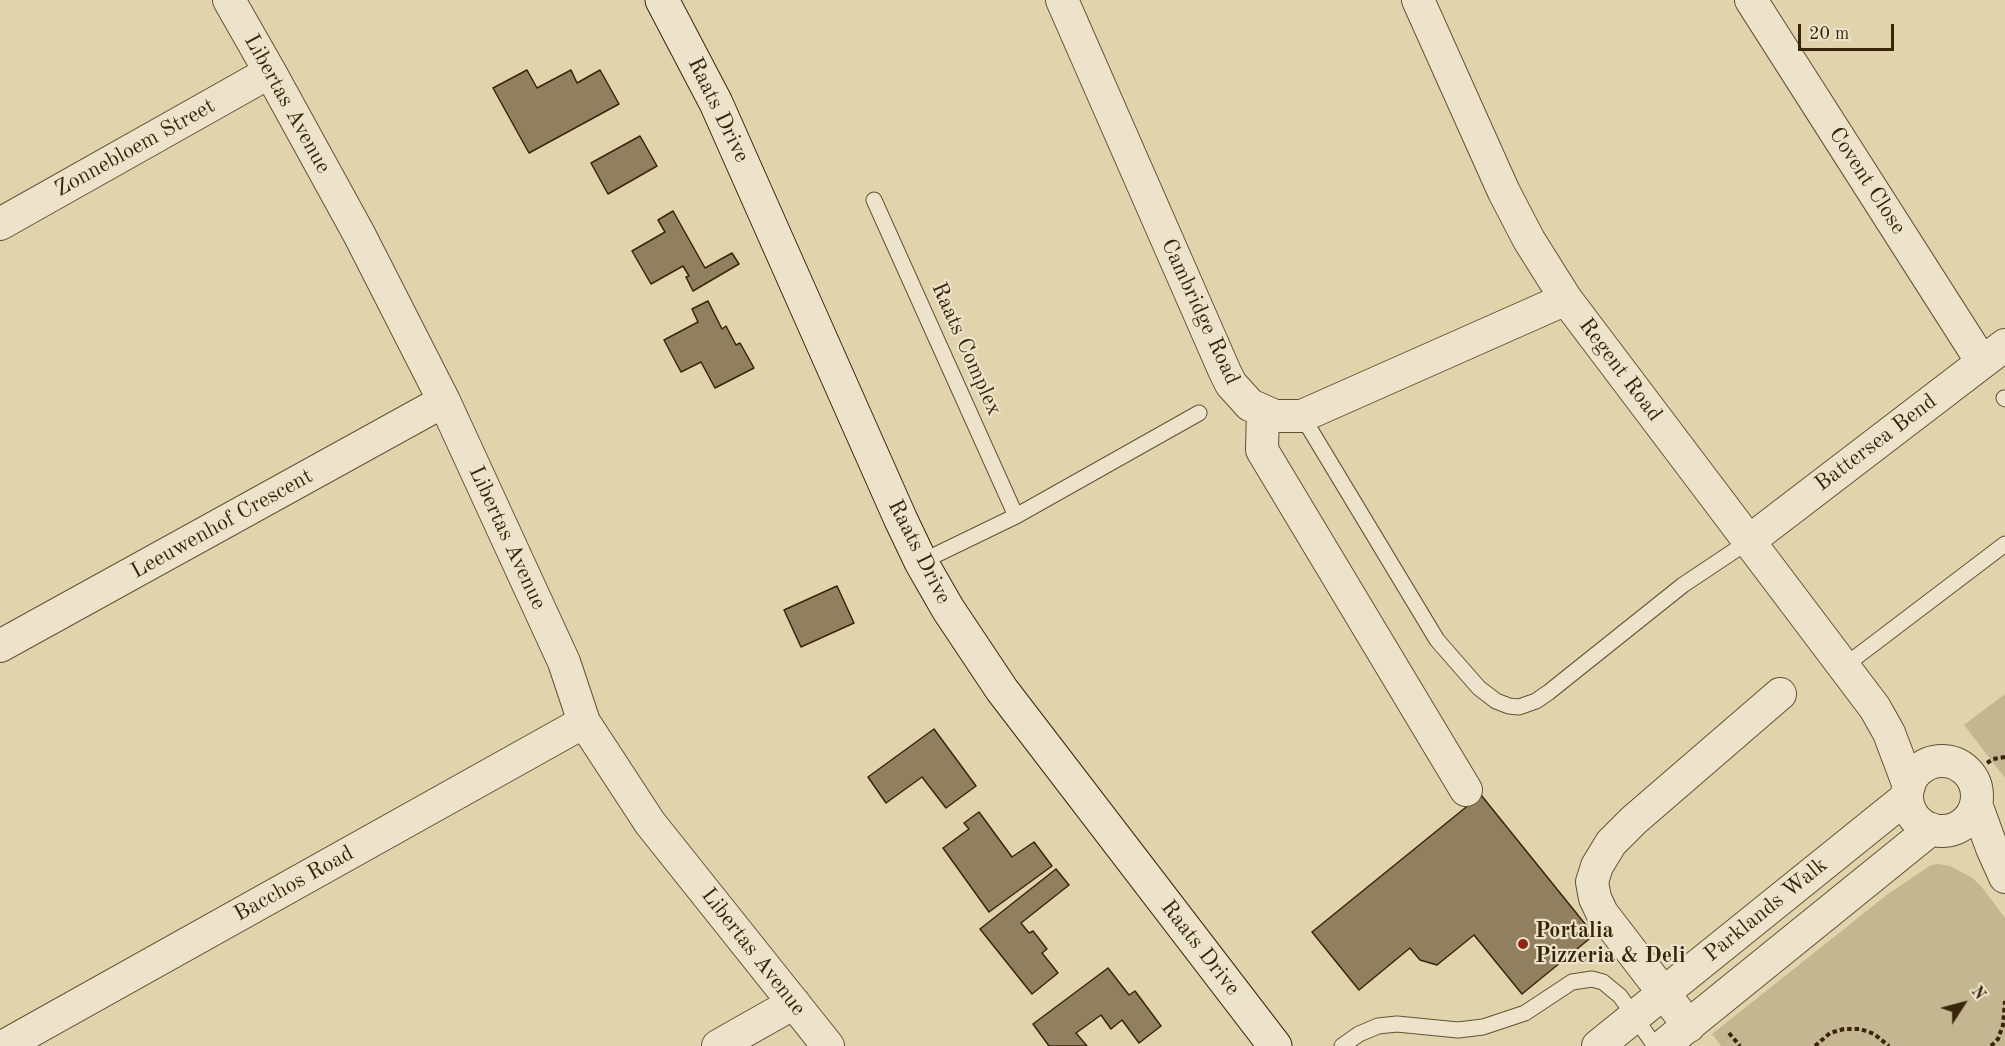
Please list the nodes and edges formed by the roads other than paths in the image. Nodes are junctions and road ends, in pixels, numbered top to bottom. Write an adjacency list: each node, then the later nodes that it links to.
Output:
1 (229, 0): 6 (street, Libertas Avenue)
2 (662, 0): 18 (street, Raats Drive)
3 (1062, 0): 12 (street, Cambridge Road)
4 (1418, 0): 9 (street, Regent Road)
5 (1751, 0): 10 (street, Covent Close)
6 (270, 72): 8 (street, Zonnebloem Street); 11 (street, Libertas Avenue)
7 (874, 200): 15 (lane, Raats Complex)
8 (0, 224)
9 (1566, 299): 14 (street); 16 (street, Regent Road)
10 (1993, 354): 16 (street, Battersea Bend)
11 (444, 401): 19 (street, Leeuwenhof Crescent); 23 (street, Libertas Avenue)
12 (1263, 412): 14 (street); 25 (street)
13 (1199, 413): 15 (lane)
14 (1302, 416): 16 (lane)
15 (1017, 516): 18 (lane)
16 (1749, 541): 20 (street, Regent Road)
17 (2005, 544): 20 (lane)
18 (921, 562): 37 (street, Raats Drive)
19 (0, 646)
20 (1844, 667): 22 (street, Regent Road)
21 (1780, 694): 30 (street)
22 (1875, 708): 24 (street, Regent Road); 26 (street, Regent Road)
23 (584, 722): 31 (street, Libertas Avenue); 34 (street, Bacchos Road)
24 (1947, 761): 26 (street); 27 (street)
25 (1466, 790)
26 (1908, 791): 28 (street); 30 (street, Parklands Walk)
27 (1976, 804): 28 (street); 29 (street)
28 (1938, 830): 29 (street); 33 (street, Parklands Walk)
29 (2005, 879)
30 (1664, 993): 32 (street, Parklands Walk); 33 (street)
31 (794, 1003): 35 (street); 36 (street, Libertas Avenue)
32 (1635, 1016): 38 (lane); 39 (street, Parklands Walk); 40 (lane)
33 (1689, 1026): 41 (street, Parklands Walk)
34 (4, 1046)
35 (718, 1046)
36 (828, 1046)
37 (1275, 1046)
38 (1342, 1046)
39 (1598, 1046)
40 (1655, 1046)
41 (1663, 1046)

